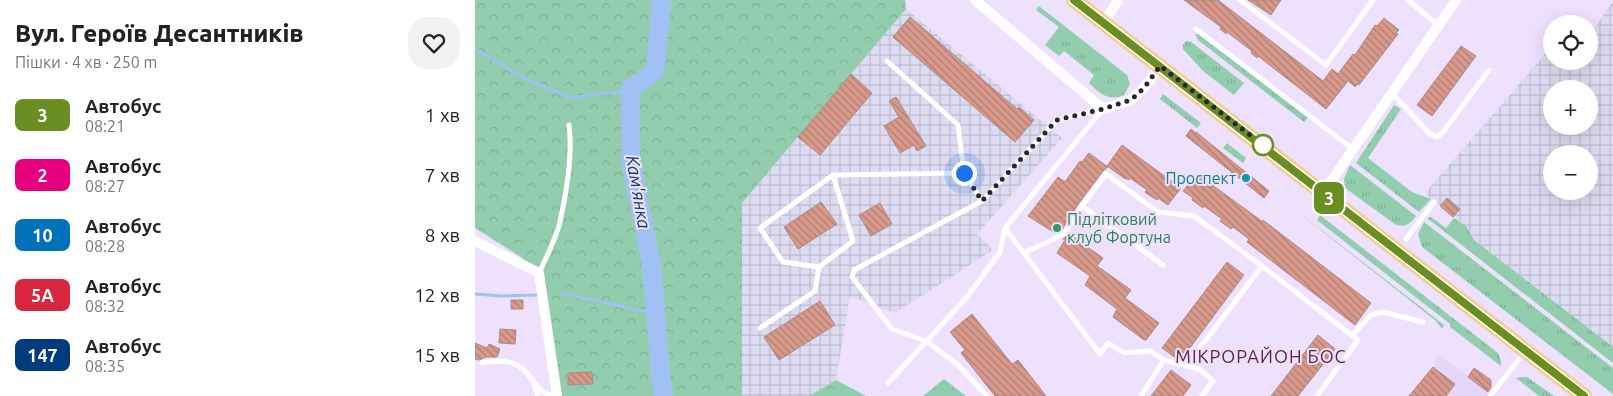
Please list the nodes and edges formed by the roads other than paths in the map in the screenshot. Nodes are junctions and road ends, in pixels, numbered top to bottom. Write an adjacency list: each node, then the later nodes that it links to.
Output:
1 (975, 0): 15 (street)
2 (1074, 0): 8 (main road)
3 (1118, 0): 8 (street)
4 (1240, 0): 5 (lane)
5 (1373, 0)
6 (1408, 0): 9 (lane)
7 (1455, 0): 9 (street)
8 (1104, 23): 12 (main road)
9 (1438, 25): 14 (street)
10 (1195, 29): 17 (lane)
11 (887, 62): 18 (lane)
12 (1160, 66): 15 (street); 20 (main road)
13 (1489, 70): 14 (lane)
14 (1392, 93): 17 (street)
15 (1103, 109): 21 (lane); 24 (lane)
16 (569, 125): 31 (lane)
17 (1354, 150): 20 (street)
18 (964, 173): 19 (lane); 21 (lane)
19 (833, 175): 30 (lane); 30 (lane)
20 (1323, 193): 36 (main road)
21 (982, 201): 35 (lane)
22 (1434, 202): 25 (lane)
23 (1082, 206): 27 (lane); 28 (lane); 29 (lane)
24 (1005, 228): 27 (lane); 35 (lane)
25 (1406, 239)
26 (475, 241): 31 (street)
27 (1024, 253): 37 (lane)
28 (1163, 266)
29 (1262, 266): 34 (lane); 39 (lane)
30 (819, 267): 33 (lane)
31 (539, 273): 43 (street)
32 (1423, 322): 34 (lane)
33 (760, 328)
34 (1352, 335): 47 (lane)
35 (926, 341): 41 (lane); 44 (lane)
36 (1526, 350): 48 (lane); 49 (main road)
37 (1164, 360): 39 (lane); 45 (lane)
38 (482, 364): 40 (lane)
39 (1186, 366): 46 (lane)
40 (533, 382): 42 (lane); 43 (lane)
41 (888, 383)
42 (538, 396)
43 (557, 396)
44 (987, 396)
45 (1141, 396)
46 (1202, 396)
47 (1317, 396)
48 (1490, 396)
49 (1585, 396)

